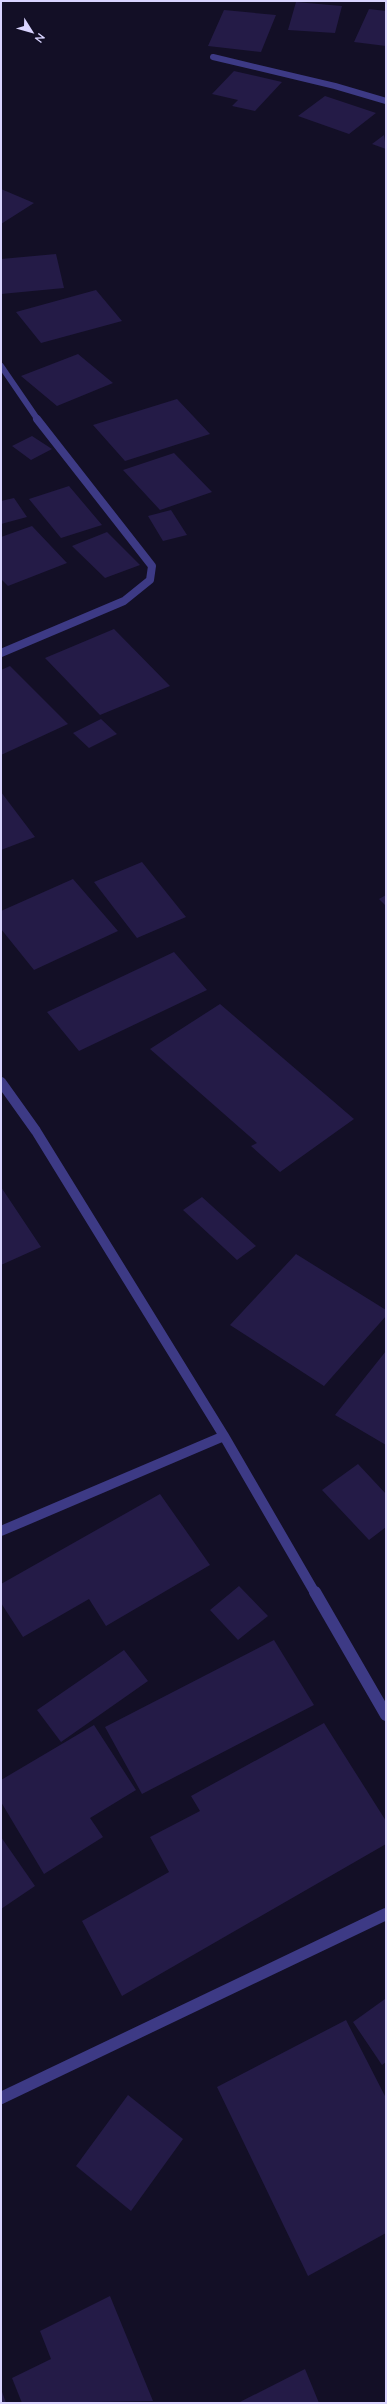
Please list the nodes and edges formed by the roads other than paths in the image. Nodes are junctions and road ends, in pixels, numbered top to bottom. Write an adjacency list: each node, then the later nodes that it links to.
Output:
1 (213, 57): 2 (street)
2 (386, 102)
3 (1, 366): 4 (street)
4 (1, 653)
5 (1, 1082): 6 (street)
6 (224, 1436): 7 (street); 8 (street)
7 (1, 1531)
8 (386, 1715)
9 (386, 1914): 10 (street)
10 (1, 2098)

